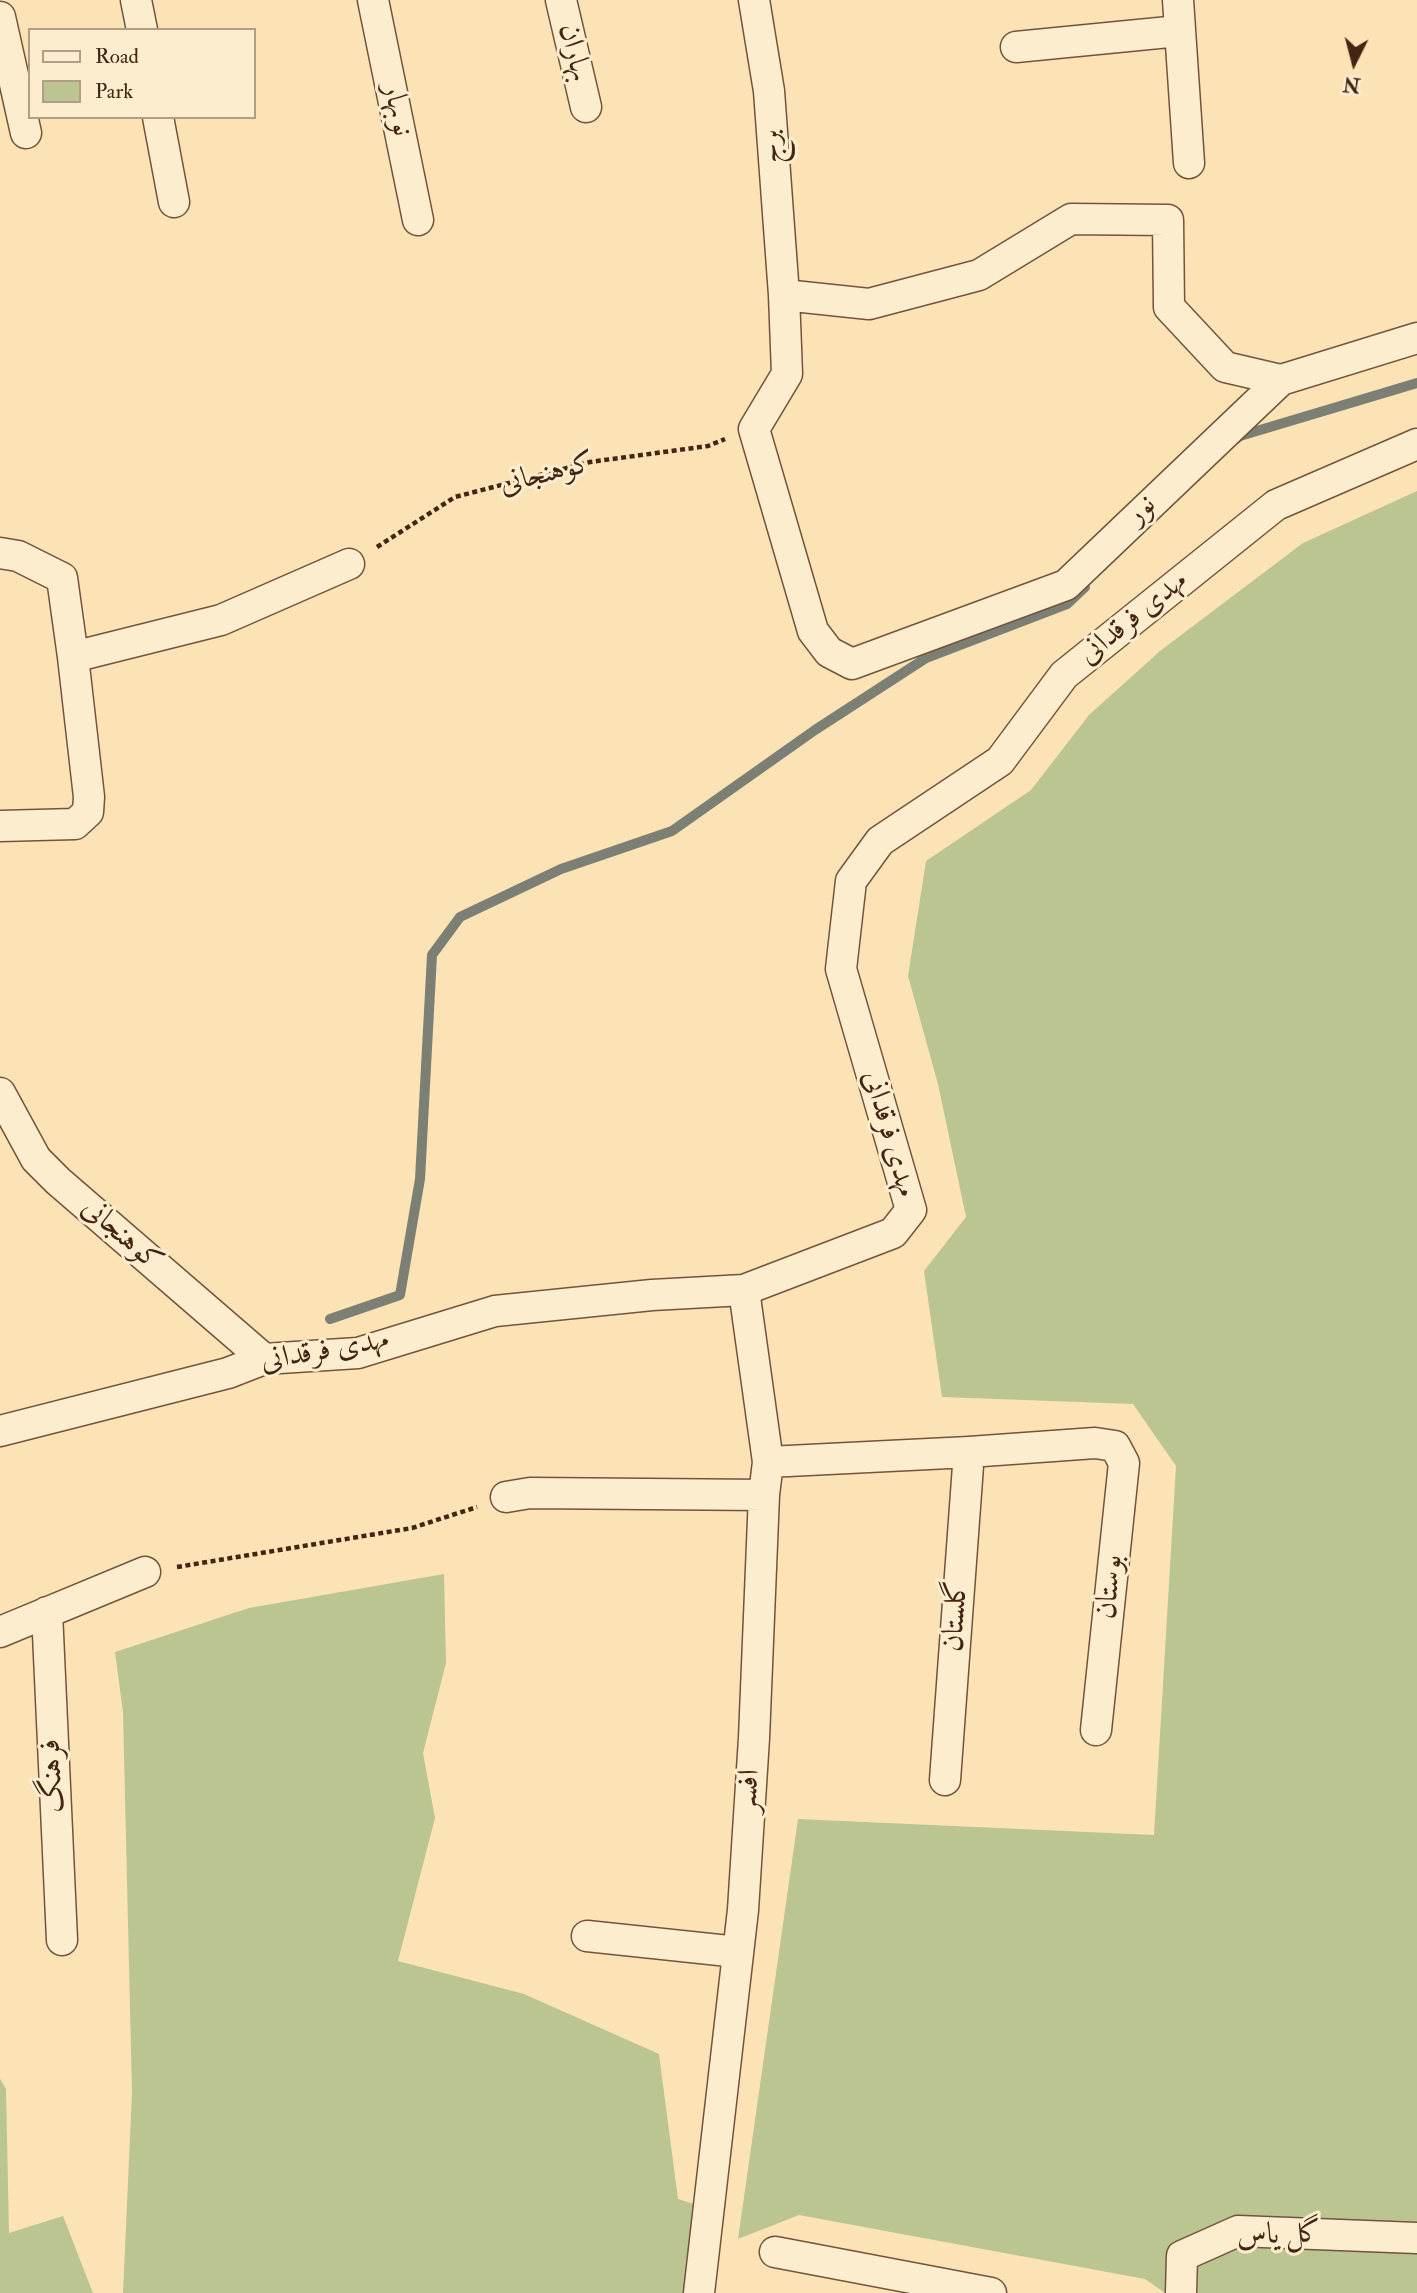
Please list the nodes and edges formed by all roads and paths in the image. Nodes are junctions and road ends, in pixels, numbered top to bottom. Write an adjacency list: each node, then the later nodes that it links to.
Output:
1 (136, 0): 7 (street)
2 (373, 0): 15 (street, نوبهار)
3 (561, 0): 10 (street, بهاران)
4 (754, 0): 16 (street, برج)
5 (1178, 0): 8 (street)
6 (0, 17): 12 (street)
7 (142, 28)
8 (1179, 31): 9 (street); 13 (street)
9 (1016, 47)
10 (586, 107)
11 (158, 119): 14 (street)
12 (26, 133)
13 (1189, 163)
14 (174, 202)
15 (418, 220)
16 (784, 295): 18 (street); 19 (street)
17 (1417, 338): 18 (street, نور)
18 (1281, 380): 19 (street, نور)
19 (754, 429): 22 (path, کوهنجانی)
20 (1417, 444): 26 (street, مهدی فرقدانی)
21 (0, 553): 23 (street)
22 (349, 564): 23 (street)
23 (73, 657): 24 (street)
24 (0, 826)
25 (0, 1093): 27 (street, کوهنجانی)
26 (744, 1290): 27 (street, مهدی فرقدانی); 30 (street, افسر)
27 (264, 1359): 28 (street, مهدی فرقدانی)
28 (0, 1431)
29 (969, 1452): 30 (street); 36 (street, بوستان); 37 (street, گلستان)
30 (768, 1462): 31 (street, افسر)
31 (764, 1495): 32 (street); 40 (street, افسر)
32 (506, 1497): 33 (path)
33 (145, 1572): 34 (street)
34 (47, 1612): 35 (street); 39 (street, فرهنگ)
35 (0, 1632)
36 (1096, 1730)
37 (945, 1780)
38 (587, 1936): 40 (street)
39 (62, 1940)
40 (738, 1952): 43 (street, افسر)
41 (1417, 2238): 45 (street, گل یاس)
42 (775, 2252): 44 (street)
43 (699, 2293)
44 (991, 2293)
45 (1181, 2293)

